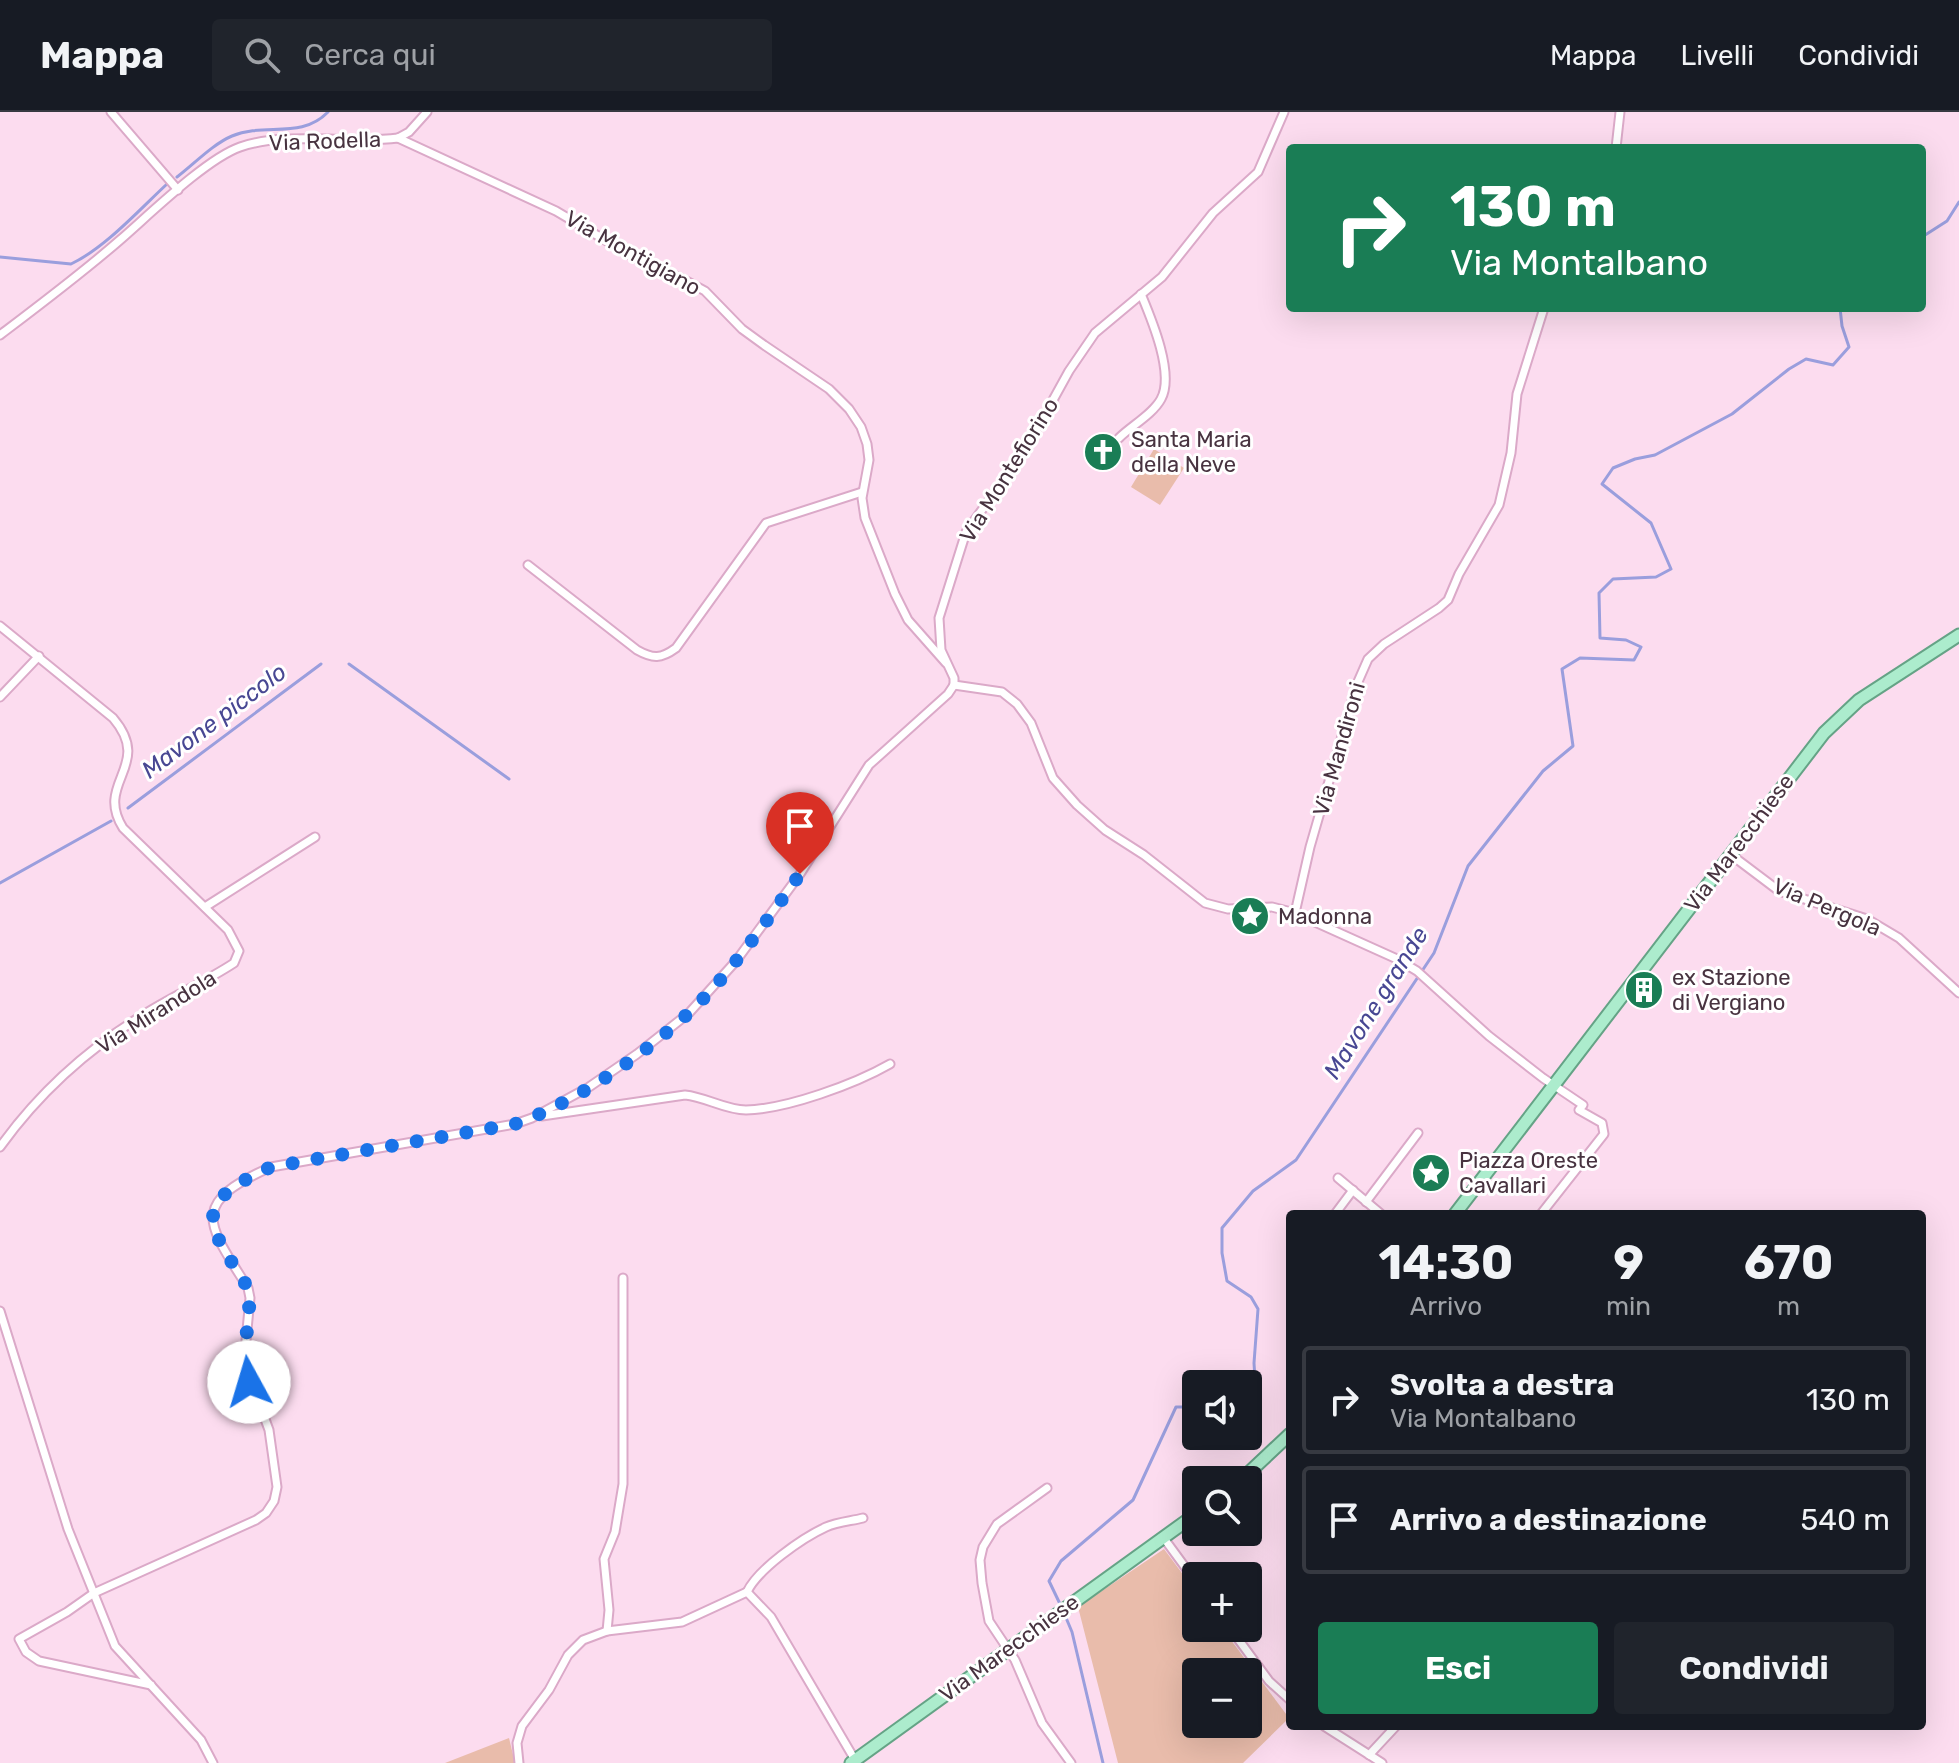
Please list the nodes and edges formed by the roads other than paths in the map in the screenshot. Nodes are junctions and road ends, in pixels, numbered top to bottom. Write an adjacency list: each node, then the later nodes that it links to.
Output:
1 (111, 112): 7 (street)
2 (427, 112): 5 (street, Via Rodella)
3 (1284, 112): 8 (street, Via Montefiorino)
4 (1620, 112): 6 (street)
5 (398, 138): 7 (street, Via Rodella); 12 (street, Via Montigiano)
6 (1616, 144)
7 (178, 190): 10 (street, Via Rodella)
8 (1141, 294): 11 (street); 17 (street, Via Montefiorino)
9 (1543, 312): 23 (street, Via Mandironi)
10 (0, 335)
11 (1119, 438)
12 (862, 492): 13 (street); 17 (street, Via Montigiano)
13 (528, 565)
14 (0, 626): 16 (street, Via Mirandola)
15 (1959, 635): 21 (main road, Via Marecchiese)
16 (39, 656): 19 (street); 22 (street, Via Mirandola)
17 (946, 663): 18 (street, Via Montefiorino)
18 (954, 685): 23 (street); 27 (street)
19 (0, 697)
20 (315, 837): 22 (street)
21 (1730, 854): 24 (street, Via Pergola); 26 (main road, Via Marecchiese)
22 (205, 907): 29 (street, Via Mirandola)
23 (1295, 913): 26 (street)
24 (1959, 993)
25 (890, 1064): 27 (street)
26 (1554, 1087): 35 (main road, Via Marecchiese); 36 (street)
27 (532, 1118): 47 (street)
28 (1418, 1133): 32 (street)
29 (0, 1147)
30 (1338, 1178): 31 (street)
31 (1353, 1190): 32 (street); 33 (street)
32 (1366, 1202): 34 (street)
33 (1338, 1210)
34 (1376, 1210)
35 (1458, 1210)
36 (1544, 1210)
37 (623, 1278): 48 (street)
38 (0, 1311): 47 (street)
39 (1286, 1438): 40 (main road)
40 (1256, 1466)
41 (1047, 1488): 50 (street)
42 (863, 1518): 46 (street)
43 (1182, 1524): 44 (main road, Via Marecchiese)
44 (1163, 1537): 45 (street); 50 (main road, Via Marecchiese)
45 (1182, 1563)
46 (747, 1592): 48 (street); 56 (street, Via Marecchiese)
47 (94, 1593): 51 (street); 51 (street)
48 (607, 1631): 58 (street)
49 (1240, 1642): 52 (street)
50 (1007, 1650): 56 (main road, Via Marecchiese); 59 (street)
51 (151, 1685): 57 (street)
52 (1286, 1696)
53 (1330, 1730): 55 (street)
54 (1392, 1730): 55 (street)
55 (1369, 1755): 60 (street)
56 (853, 1762)
57 (213, 1763)
58 (519, 1763)
59 (1071, 1763)
60 (1382, 1763)

